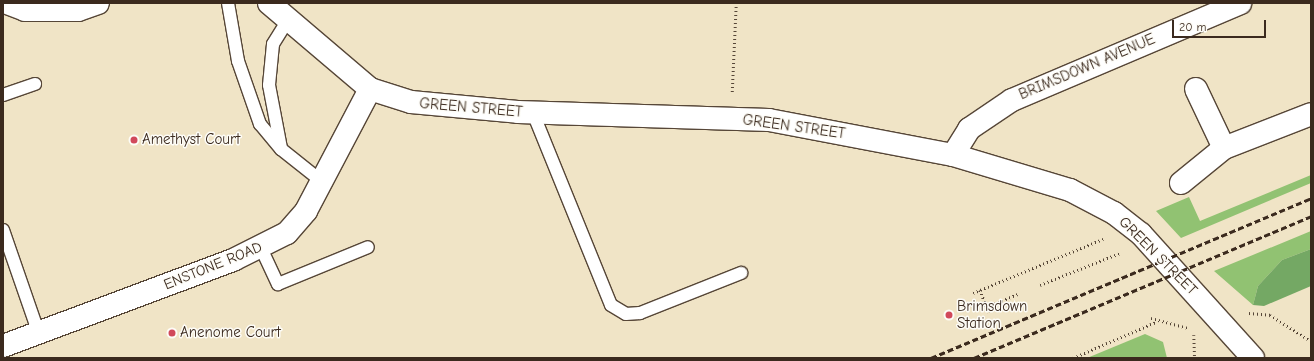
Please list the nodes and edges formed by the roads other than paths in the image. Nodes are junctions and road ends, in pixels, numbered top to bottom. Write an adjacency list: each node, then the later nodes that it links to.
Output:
1 (8, 3): 2 (street)
2 (98, 3)
3 (228, 3): 14 (lane)
4 (270, 3): 6 (street, GREEN STREET)
5 (1240, 3): 15 (street, BRIMSDOWN AVENUE)
6 (288, 20): 8 (street, GREEN STREET); 14 (lane)
7 (35, 84): 10 (lane)
8 (370, 89): 11 (street, GREEN STREET); 16 (street, ENSTONE ROAD)
9 (1196, 89): 13 (street)
10 (3, 95)
11 (533, 113): 15 (street, GREEN STREET); 21 (lane)
12 (1311, 114): 13 (street)
13 (1224, 148): 17 (street)
14 (281, 149): 16 (lane)
15 (952, 155): 24 (street, GREEN STREET)
16 (320, 180): 20 (street, ENSTONE ROAD)
17 (1181, 183)
18 (3, 230): 22 (lane)
19 (368, 247): 20 (lane)
20 (261, 248): 22 (street, ENSTONE ROAD)
21 (741, 273)
22 (38, 331): 23 (street, ENSTONE ROAD)
23 (3, 346)
24 (1252, 358)

